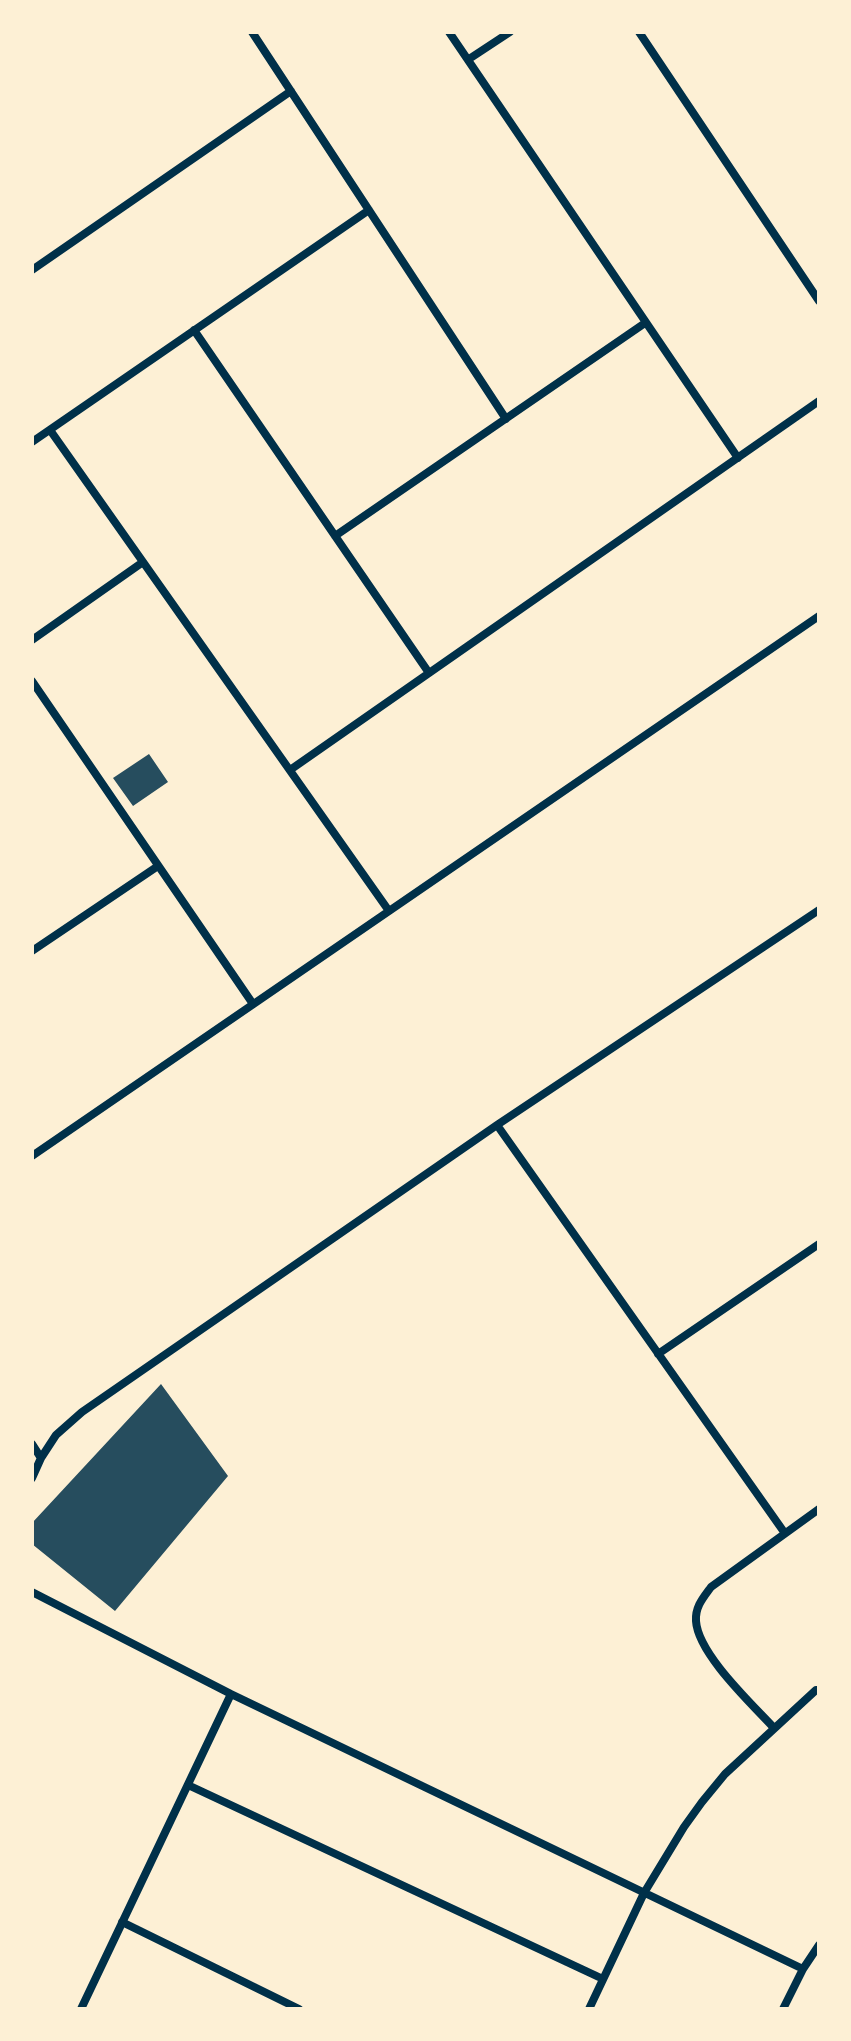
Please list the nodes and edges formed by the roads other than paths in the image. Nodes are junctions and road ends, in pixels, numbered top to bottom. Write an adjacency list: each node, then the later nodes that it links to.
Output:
1 (252, 32): 6 (street)
2 (449, 32): 5 (street)
3 (510, 32): 5 (street)
4 (639, 32): 9 (street)
5 (469, 59): 10 (street)
6 (291, 91): 7 (street); 8 (street)
7 (369, 210): 11 (street); 13 (street)
8 (32, 270)
9 (819, 301)
10 (645, 323): 13 (street); 16 (street)
11 (194, 330): 14 (street); 17 (street)
12 (819, 401): 16 (street)
13 (506, 419): 17 (street)
14 (50, 430): 15 (street); 18 (street)
15 (32, 442)
16 (738, 458): 21 (street)
17 (335, 536): 21 (street)
18 (143, 562): 20 (street); 23 (street)
19 (819, 616): 26 (street)
20 (32, 640)
21 (429, 673): 23 (street)
22 (32, 681): 24 (street)
23 (290, 770): 26 (street)
24 (158, 866): 27 (street); 28 (street)
25 (819, 910): 29 (street)
26 (389, 911): 28 (street)
27 (32, 951)
28 (253, 1004): 30 (street)
29 (497, 1125): 32 (street); 34 (street)
30 (32, 1156)
31 (819, 1244): 32 (street)
32 (658, 1354): 37 (street)
33 (32, 1444): 34 (street)
34 (41, 1458): 35 (street)
35 (32, 1478)
36 (819, 1509): 37 (street)
37 (784, 1532): 41 (street)
38 (32, 1592): 40 (street)
39 (819, 1690): 41 (street)
40 (231, 1694): 42 (street); 43 (street)
41 (774, 1728): 43 (street)
42 (188, 1785): 44 (street); 47 (street)
43 (644, 1893): 46 (street); 47 (street)
44 (122, 1922): 48 (street); 49 (street)
45 (819, 1945): 46 (street)
46 (803, 1969): 51 (street)
47 (603, 1979): 50 (street)
48 (81, 2009)
49 (299, 2009)
50 (589, 2009)
51 (783, 2009)

